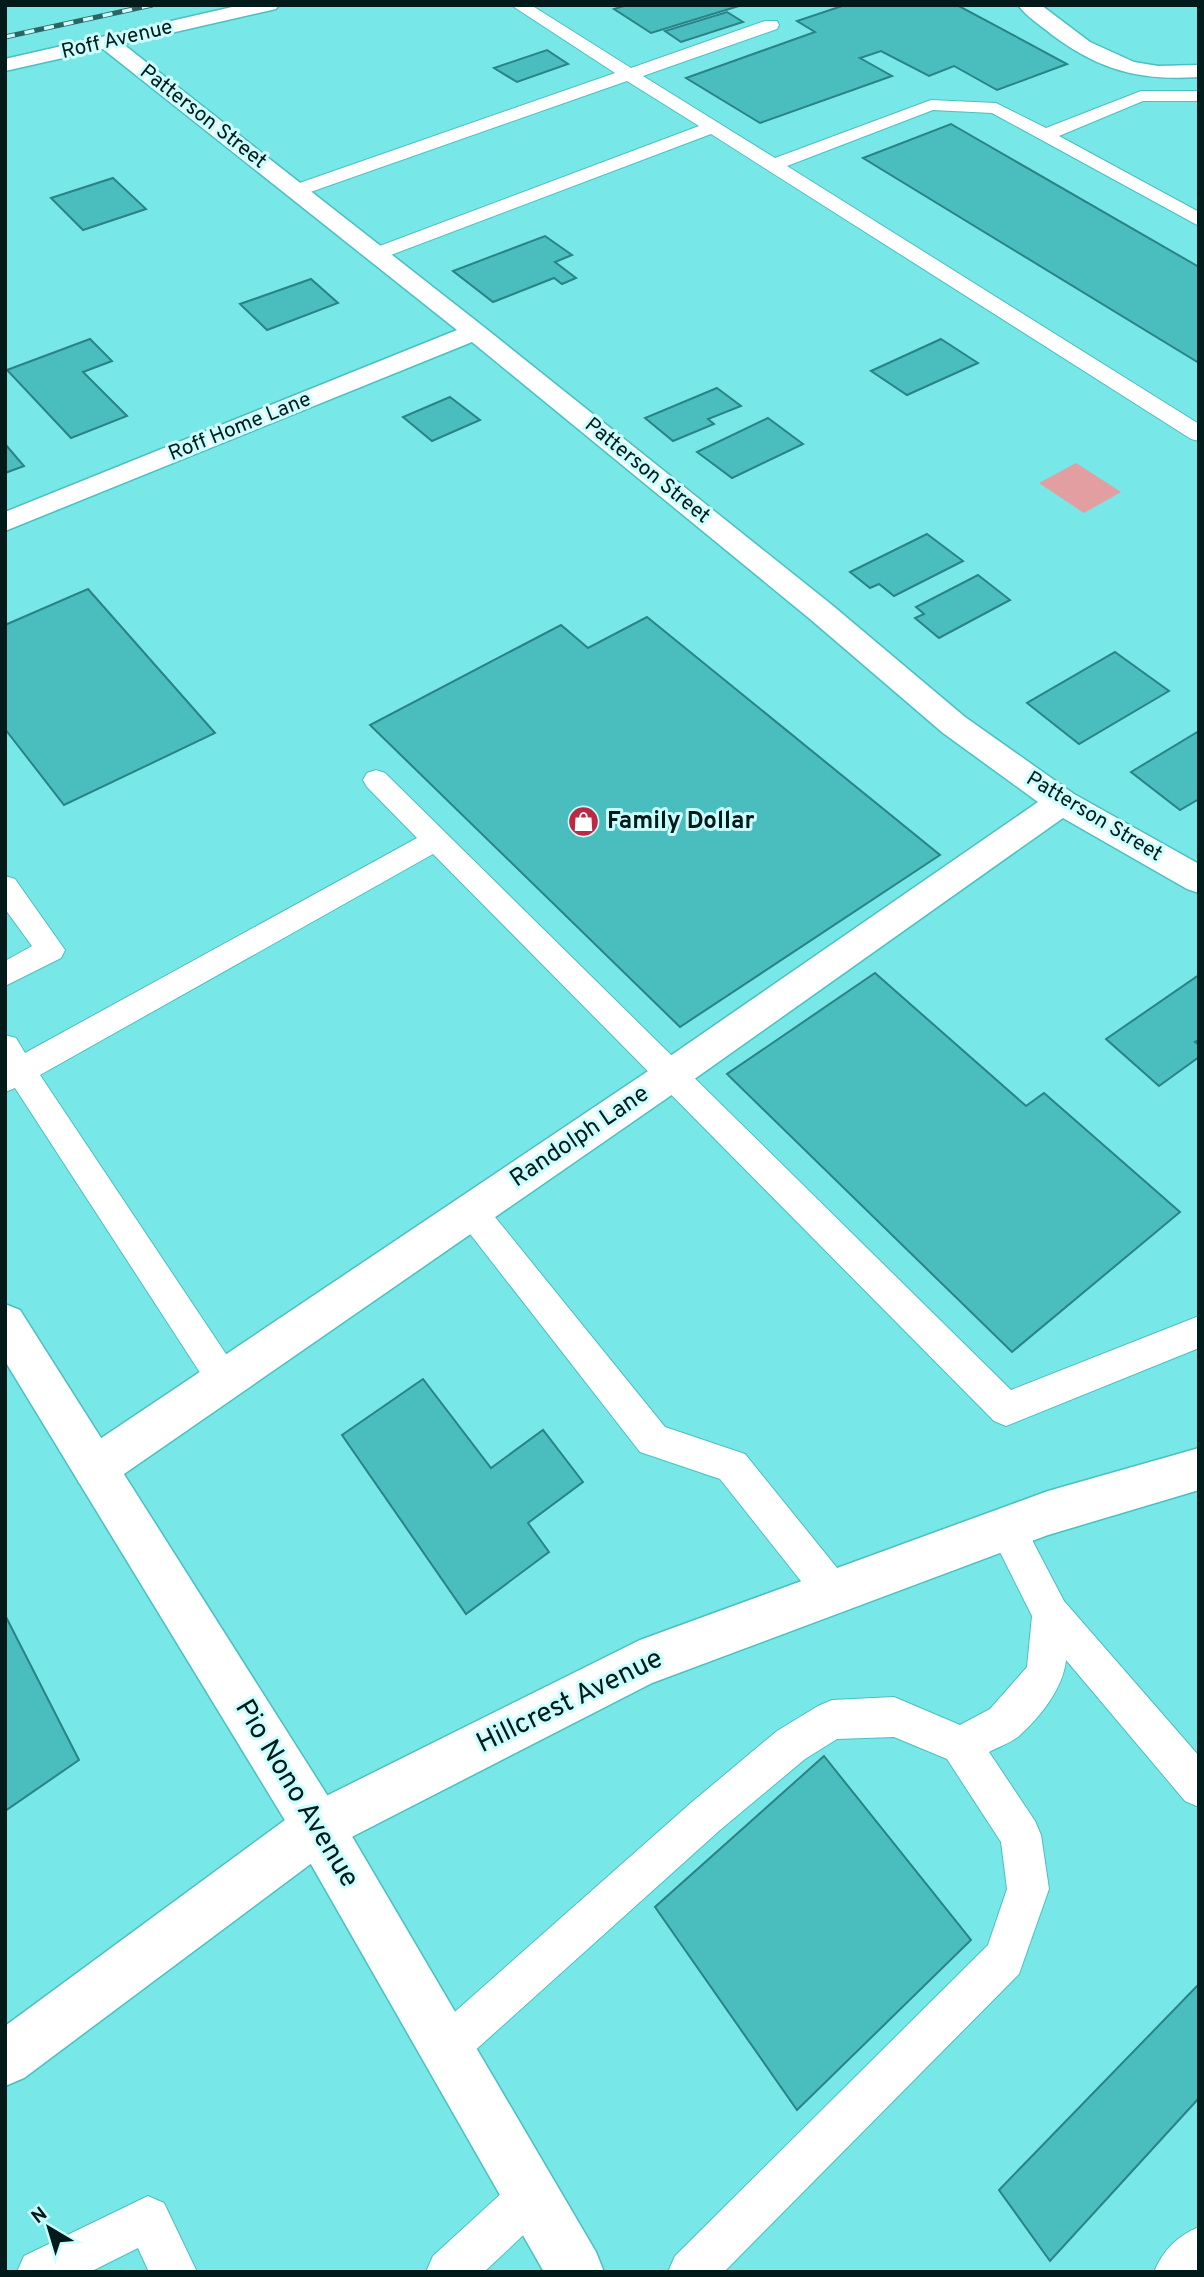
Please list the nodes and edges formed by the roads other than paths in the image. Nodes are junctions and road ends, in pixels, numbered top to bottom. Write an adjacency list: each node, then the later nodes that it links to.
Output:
1 (269, 5): 5 (street, Roff Avenue)
2 (519, 5): 8 (lane)
3 (1028, 5): 7 (street)
4 (771, 25): 8 (lane)
5 (107, 42): 6 (street, Roff Avenue); 13 (street, Patterson Street)
6 (5, 65)
7 (1199, 71)
8 (629, 74): 10 (lane); 13 (lane)
9 (1199, 96): 11 (lane)
10 (714, 127): 12 (lane); 15 (lane)
11 (1045, 135): 12 (lane); 14 (lane)
12 (774, 165): 17 (lane)
13 (295, 191): 15 (street, Patterson Street)
14 (1199, 220)
15 (376, 254): 16 (street, Patterson Street)
16 (475, 332): 18 (street, Roff Home Lane); 20 (street, Patterson Street)
17 (1199, 434)
18 (5, 522)
19 (376, 780): 21 (lane)
20 (1062, 802): 22 (street, Patterson Street); 26 (street, Randolph Lane)
21 (436, 840): 25 (lane); 26 (lane)
22 (1199, 880)
23 (5, 887): 24 (lane)
24 (5, 975)
25 (10, 1066): 30 (lane)
26 (673, 1074): 27 (street, Randolph Lane); 29 (lane)
27 (471, 1212): 30 (street, Randolph Lane); 34 (lane)
28 (5, 1323): 31 (street, Pio Nono Avenue)
29 (1199, 1332)
30 (224, 1380): 31 (street, Randolph Lane)
31 (95, 1468): 38 (street, Pio Nono Avenue)
32 (1199, 1469): 33 (street, Hillcrest Avenue)
33 (1006, 1528): 34 (street, Hillcrest Avenue); 35 (lane)
34 (833, 1592): 38 (street, Hillcrest Avenue)
35 (1051, 1615): 36 (lane); 37 (lane)
36 (961, 1745): 39 (lane); 47 (lane)
37 (1199, 1787)
38 (318, 1827): 39 (street, Pio Nono Avenue); 40 (street, Hillcrest Avenue)
39 (446, 2048): 41 (street, Pio Nono Avenue)
40 (5, 2059)
41 (532, 2196): 45 (lane); 46 (street, Pio Nono Avenue)
42 (1199, 2250): 48 (lane)
43 (40, 2272): 44 (lane)
44 (174, 2272)
45 (449, 2272)
46 (576, 2272)
47 (691, 2272)
48 (1177, 2272)

